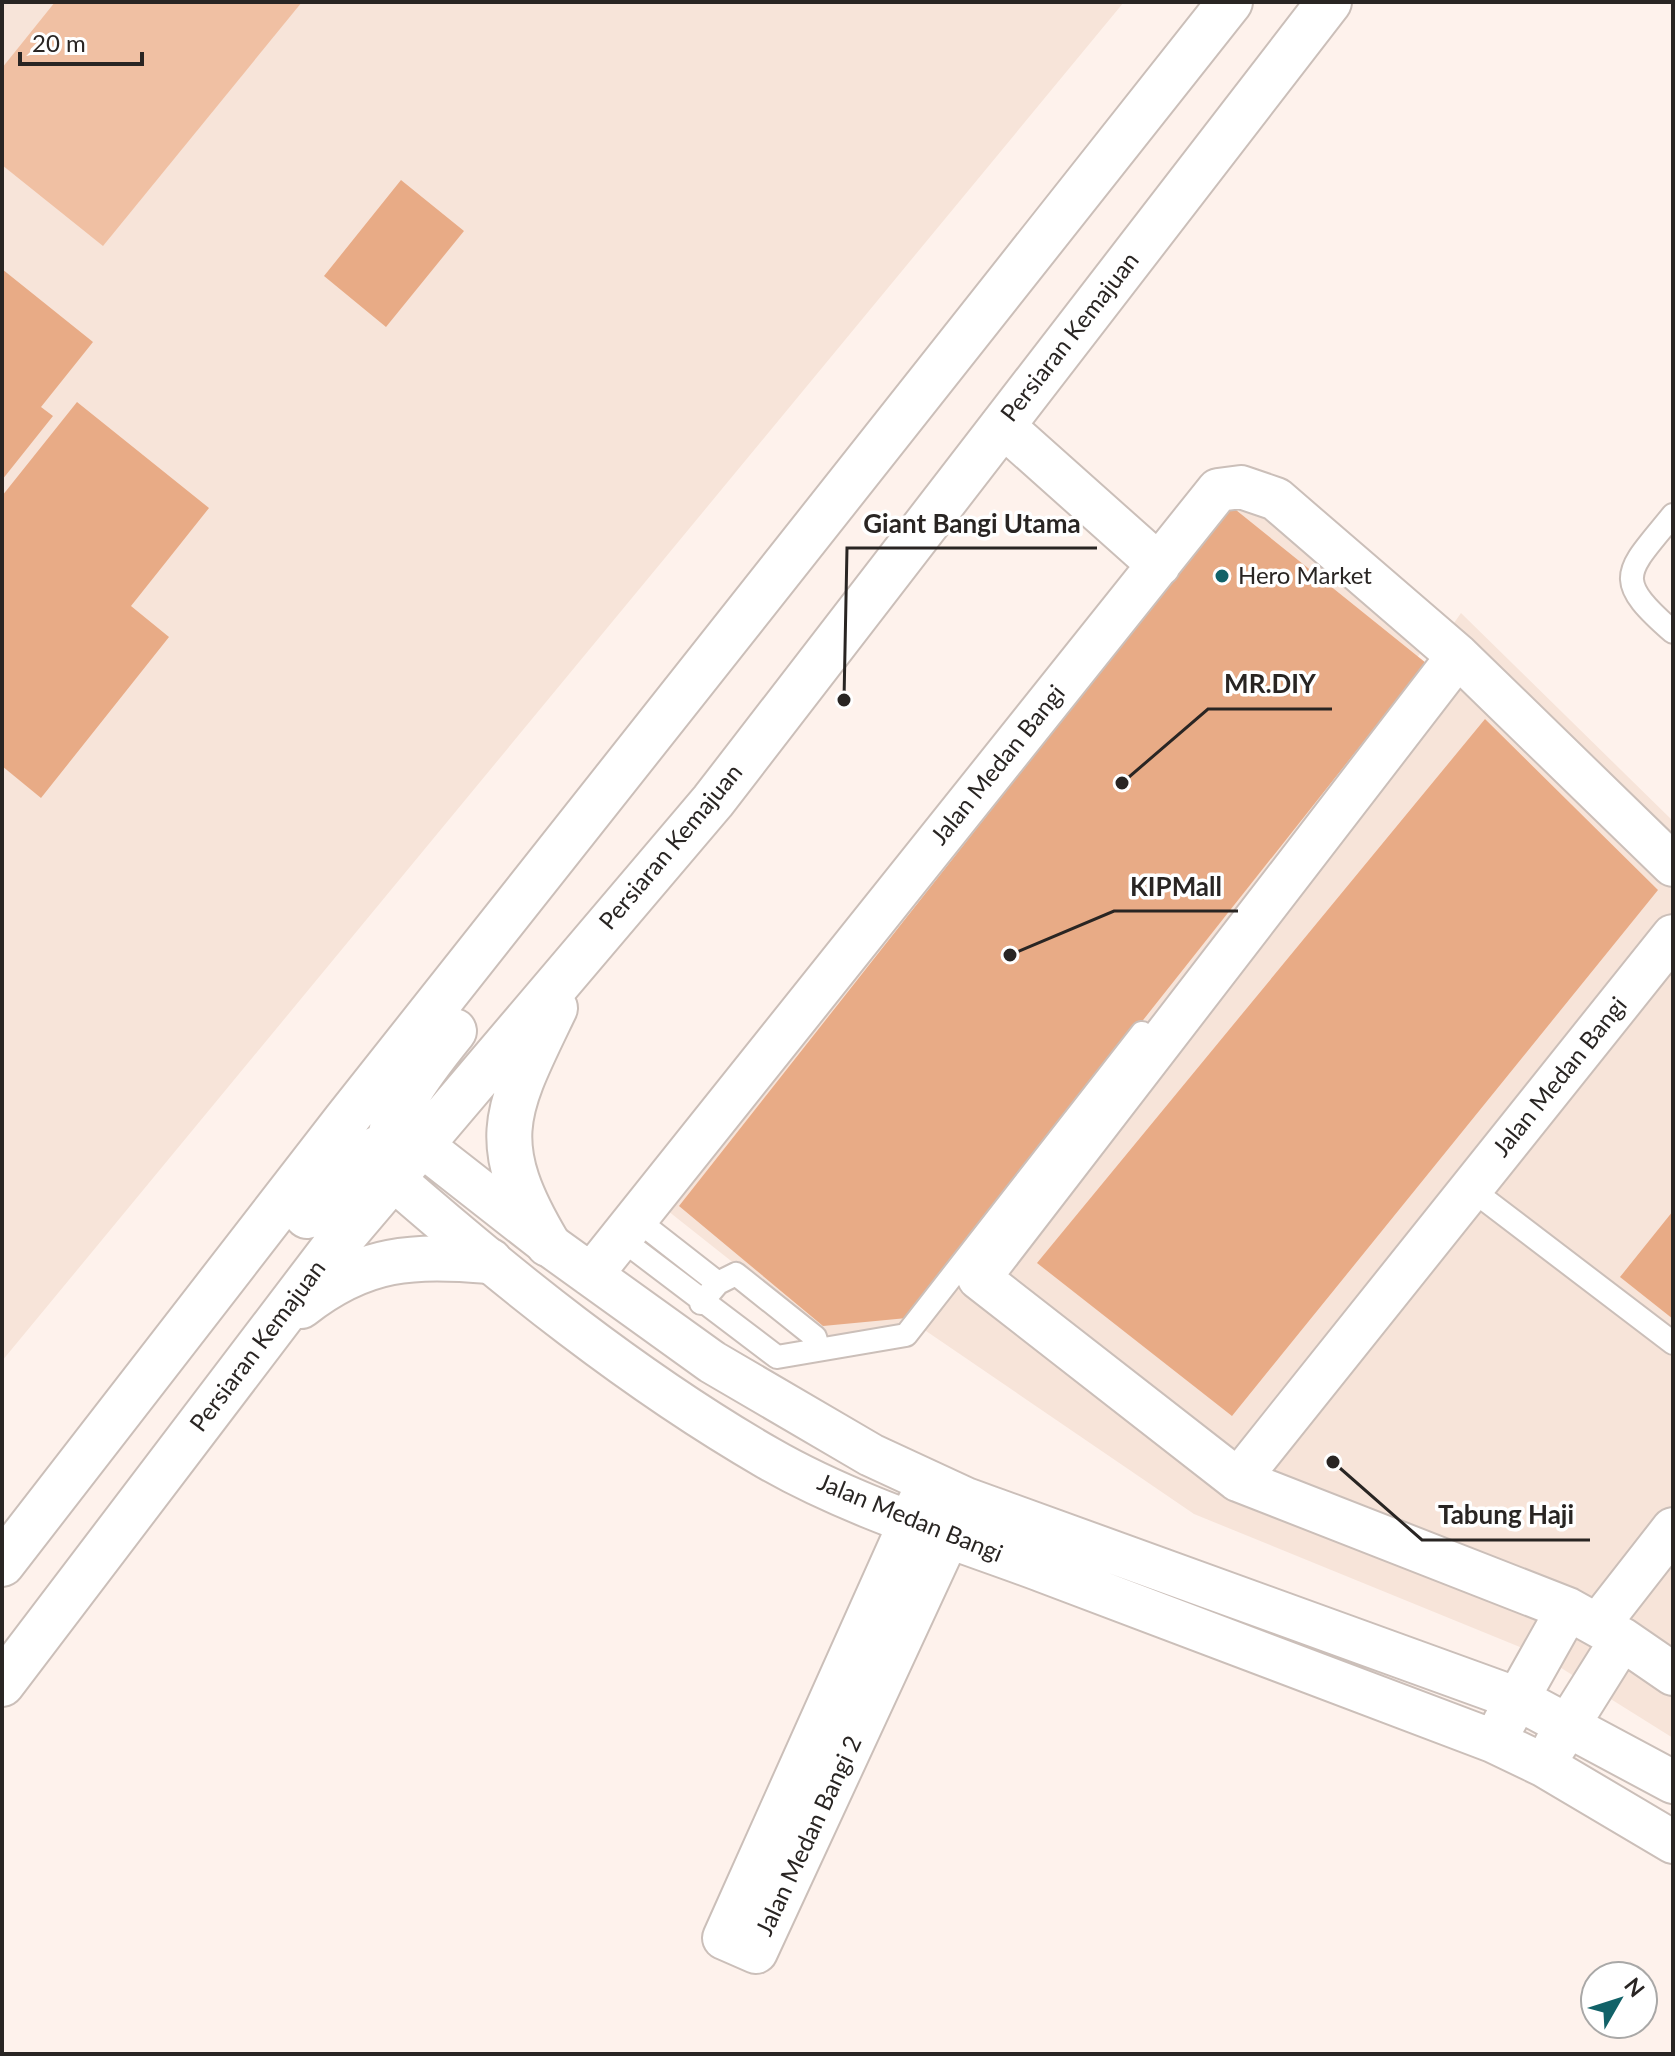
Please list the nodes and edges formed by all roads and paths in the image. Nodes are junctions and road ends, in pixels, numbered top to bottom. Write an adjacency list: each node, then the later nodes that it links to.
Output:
1 (1230, 2): 8 (main road)
2 (1329, 2): 3 (main road, Persiaran Kemajuan)
3 (1002, 425): 5 (street); 11 (main road, Persiaran Kemajuan)
4 (1673, 515): 6 (lane)
5 (1159, 565): 7 (street, Jalan Medan Bangi); 14 (street, Jalan Medan Bangi)
6 (1673, 632)
7 (1452, 650): 9 (street, Jalan Medan Bangi); 23 (lane); 24 (street)
8 (561, 849): 12 (main road); 25 (main road)
9 (1673, 865)
10 (1673, 936): 13 (street, Jalan Medan Bangi)
11 (581, 955): 12 (main road, Persiaran Kemajuan); 15 (main road)
12 (400, 1154): 15 (street, Jalan Medan Bangi); 16 (street, Jalan Medan Bangi); 21 (main road, Persiaran Kemajuan); 25 (main road)
13 (1471, 1189): 22 (lane); 24 (street, Jalan Medan Bangi)
14 (628, 1229): 17 (street, Jalan Medan Bangi); 18 (lane); 19 (lane)
15 (548, 1244): 17 (street, Jalan Medan Bangi)
16 (490, 1261): 21 (main road); 28 (street, Jalan Medan Bangi)
17 (591, 1275): 20 (street, Jalan Medan Bangi)
18 (718, 1283): 19 (lane); 23 (lane)
19 (694, 1298): 20 (lane); 23 (lane)
20 (661, 1325): 26 (street, Jalan Medan Bangi)
21 (268, 1332): 33 (main road, Persiaran Kemajuan)
22 (1673, 1343)
23 (818, 1347)
24 (1238, 1480): 31 (street)
25 (65, 1482): 30 (main road)
26 (927, 1484): 27 (street, Jalan Medan Bangi); 28 (street, Jalan Medan Bangi 2)
27 (966, 1499): 28 (street, Jalan Medan Bangi 2); 34 (street, Jalan Medan Bangi)
28 (929, 1528): 28 (street, Jalan Medan Bangi 2); 36 (street, Jalan Medan Bangi)
29 (1673, 1529): 31 (street)
30 (2, 1564)
31 (1596, 1624): 32 (street); 34 (street); 35 (street)
32 (1673, 1674)
33 (2, 1684)
34 (1518, 1699): 35 (street, Jalan Medan Bangi); 36 (street)
35 (1570, 1724): 37 (street); 38 (street, Jalan Medan Bangi)
36 (1493, 1741): 37 (street, Jalan Medan Bangi)
37 (1543, 1765): 39 (street, Jalan Medan Bangi)
38 (1673, 1782)
39 (1673, 1842)

